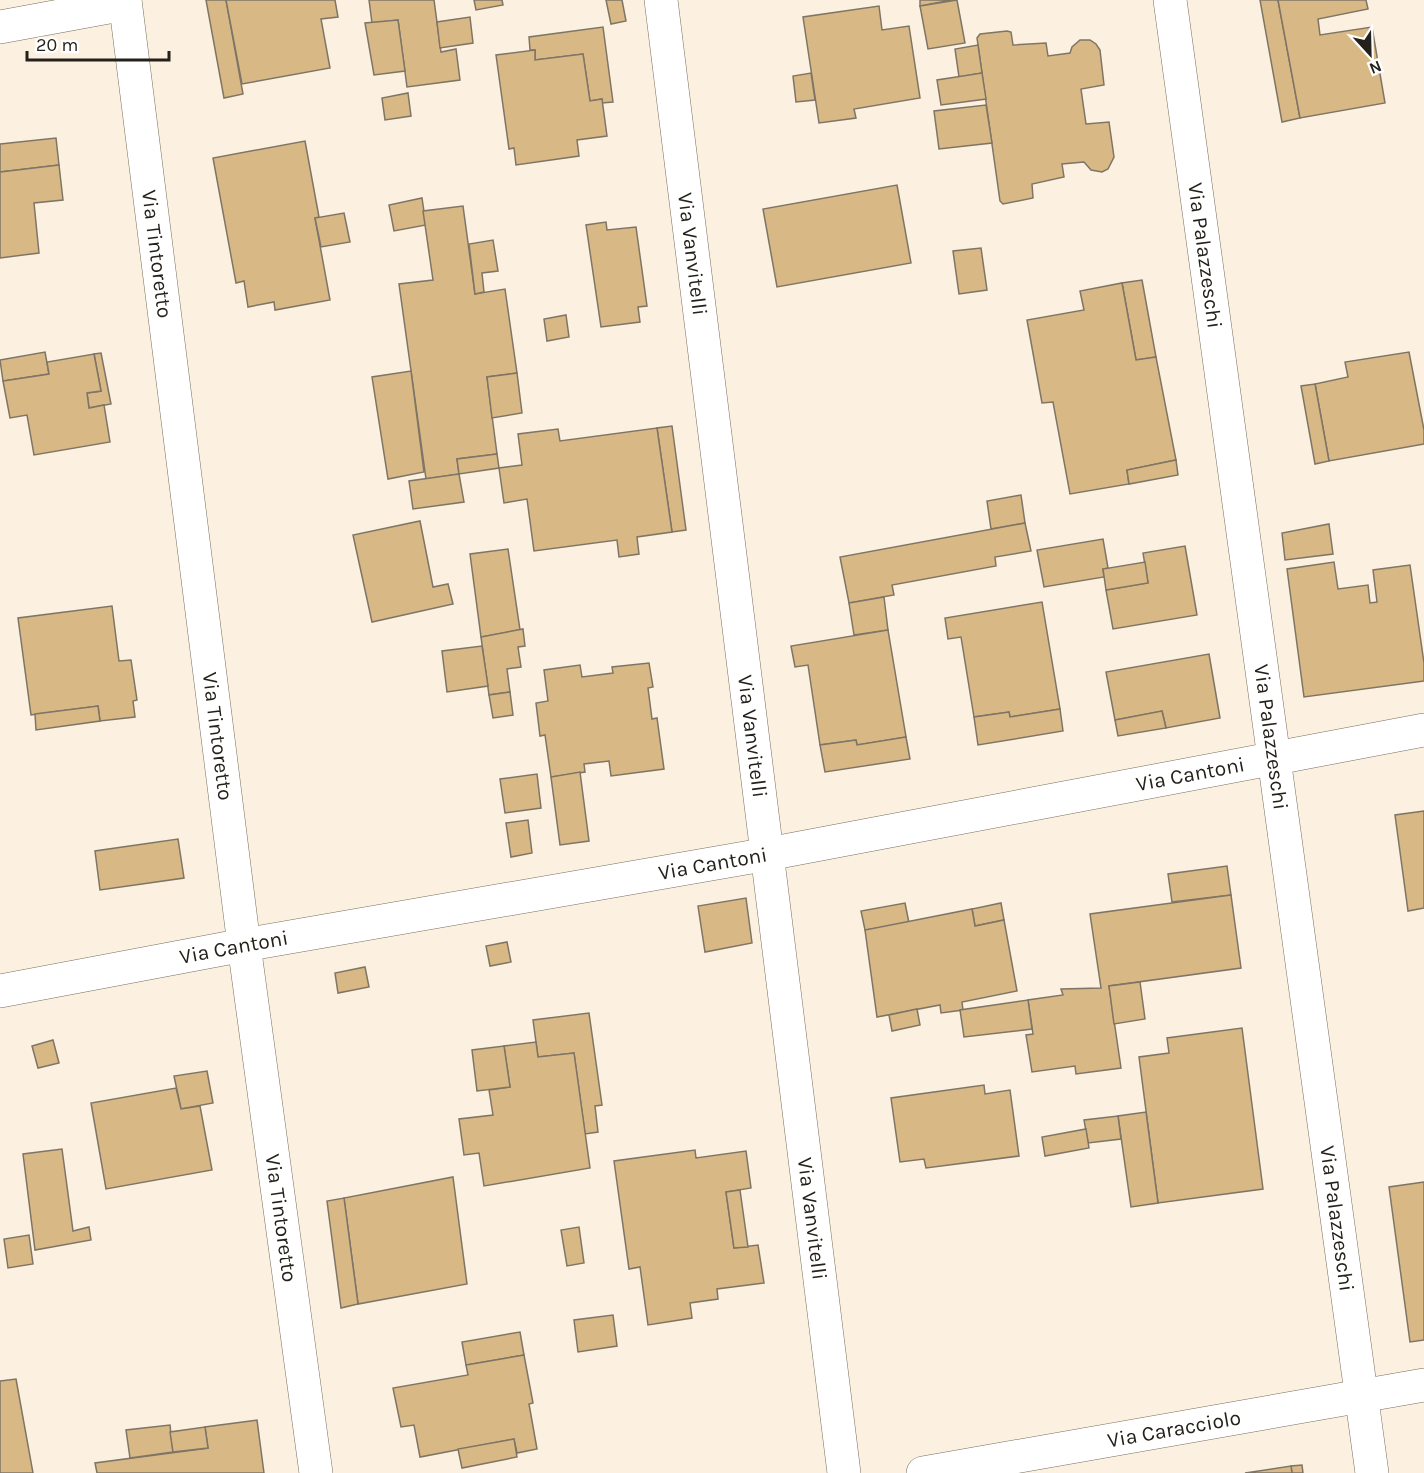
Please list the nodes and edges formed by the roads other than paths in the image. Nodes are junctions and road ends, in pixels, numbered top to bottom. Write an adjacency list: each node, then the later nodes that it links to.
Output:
1 (661, 0): 7 (street, Via Vanvitelli)
2 (1170, 0): 6 (street, Via Palazzeschi)
3 (125, 2): 4 (street); 8 (street, Via Tintoretto)
4 (0, 27)
5 (1424, 730): 6 (street, Via Cantoni)
6 (1273, 759): 7 (street, Via Cantoni); 11 (street, Via Palazzeschi)
7 (768, 854): 8 (street, Via Cantoni); 13 (street, Via Vanvitelli)
8 (244, 945): 9 (street, Via Cantoni); 12 (street, Via Tintoretto)
9 (0, 991)
10 (1424, 1385): 11 (street, Via Caracciolo)
11 (1361, 1397): 14 (street, Via Caracciolo); 15 (street, Via Palazzeschi)
12 (316, 1473)
13 (844, 1473)
14 (923, 1473)
15 (1372, 1473)

